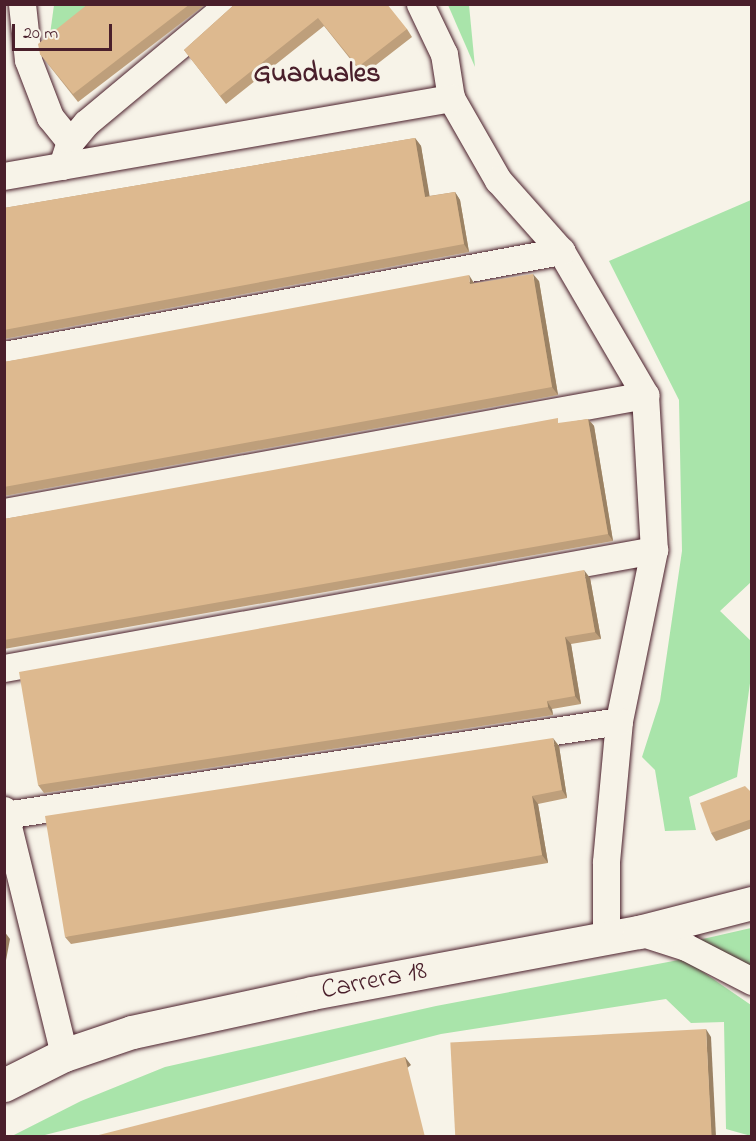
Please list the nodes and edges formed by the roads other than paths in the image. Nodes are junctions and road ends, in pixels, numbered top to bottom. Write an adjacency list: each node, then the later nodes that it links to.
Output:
1 (22, 4): 5 (street)
2 (229, 4): 5 (street)
3 (420, 4): 4 (street)
4 (451, 99): 5 (street); 7 (street)
5 (66, 154): 6 (street)
6 (4, 176)
7 (561, 251): 8 (street); 9 (street)
8 (4, 355)
9 (645, 395): 10 (street); 11 (street)
10 (4, 512)
11 (654, 550): 12 (street); 13 (street)
12 (4, 668)
13 (619, 721): 14 (street); 17 (street)
14 (5, 812): 19 (street)
15 (752, 903): 16 (highway, Carrera 18)
16 (639, 932): 17 (highway, Carrera 18); 18 (street)
17 (606, 938): 19 (highway, Carrera 18)
18 (752, 981)
19 (64, 1055): 20 (highway, Carrera 18)
20 (4, 1085)

